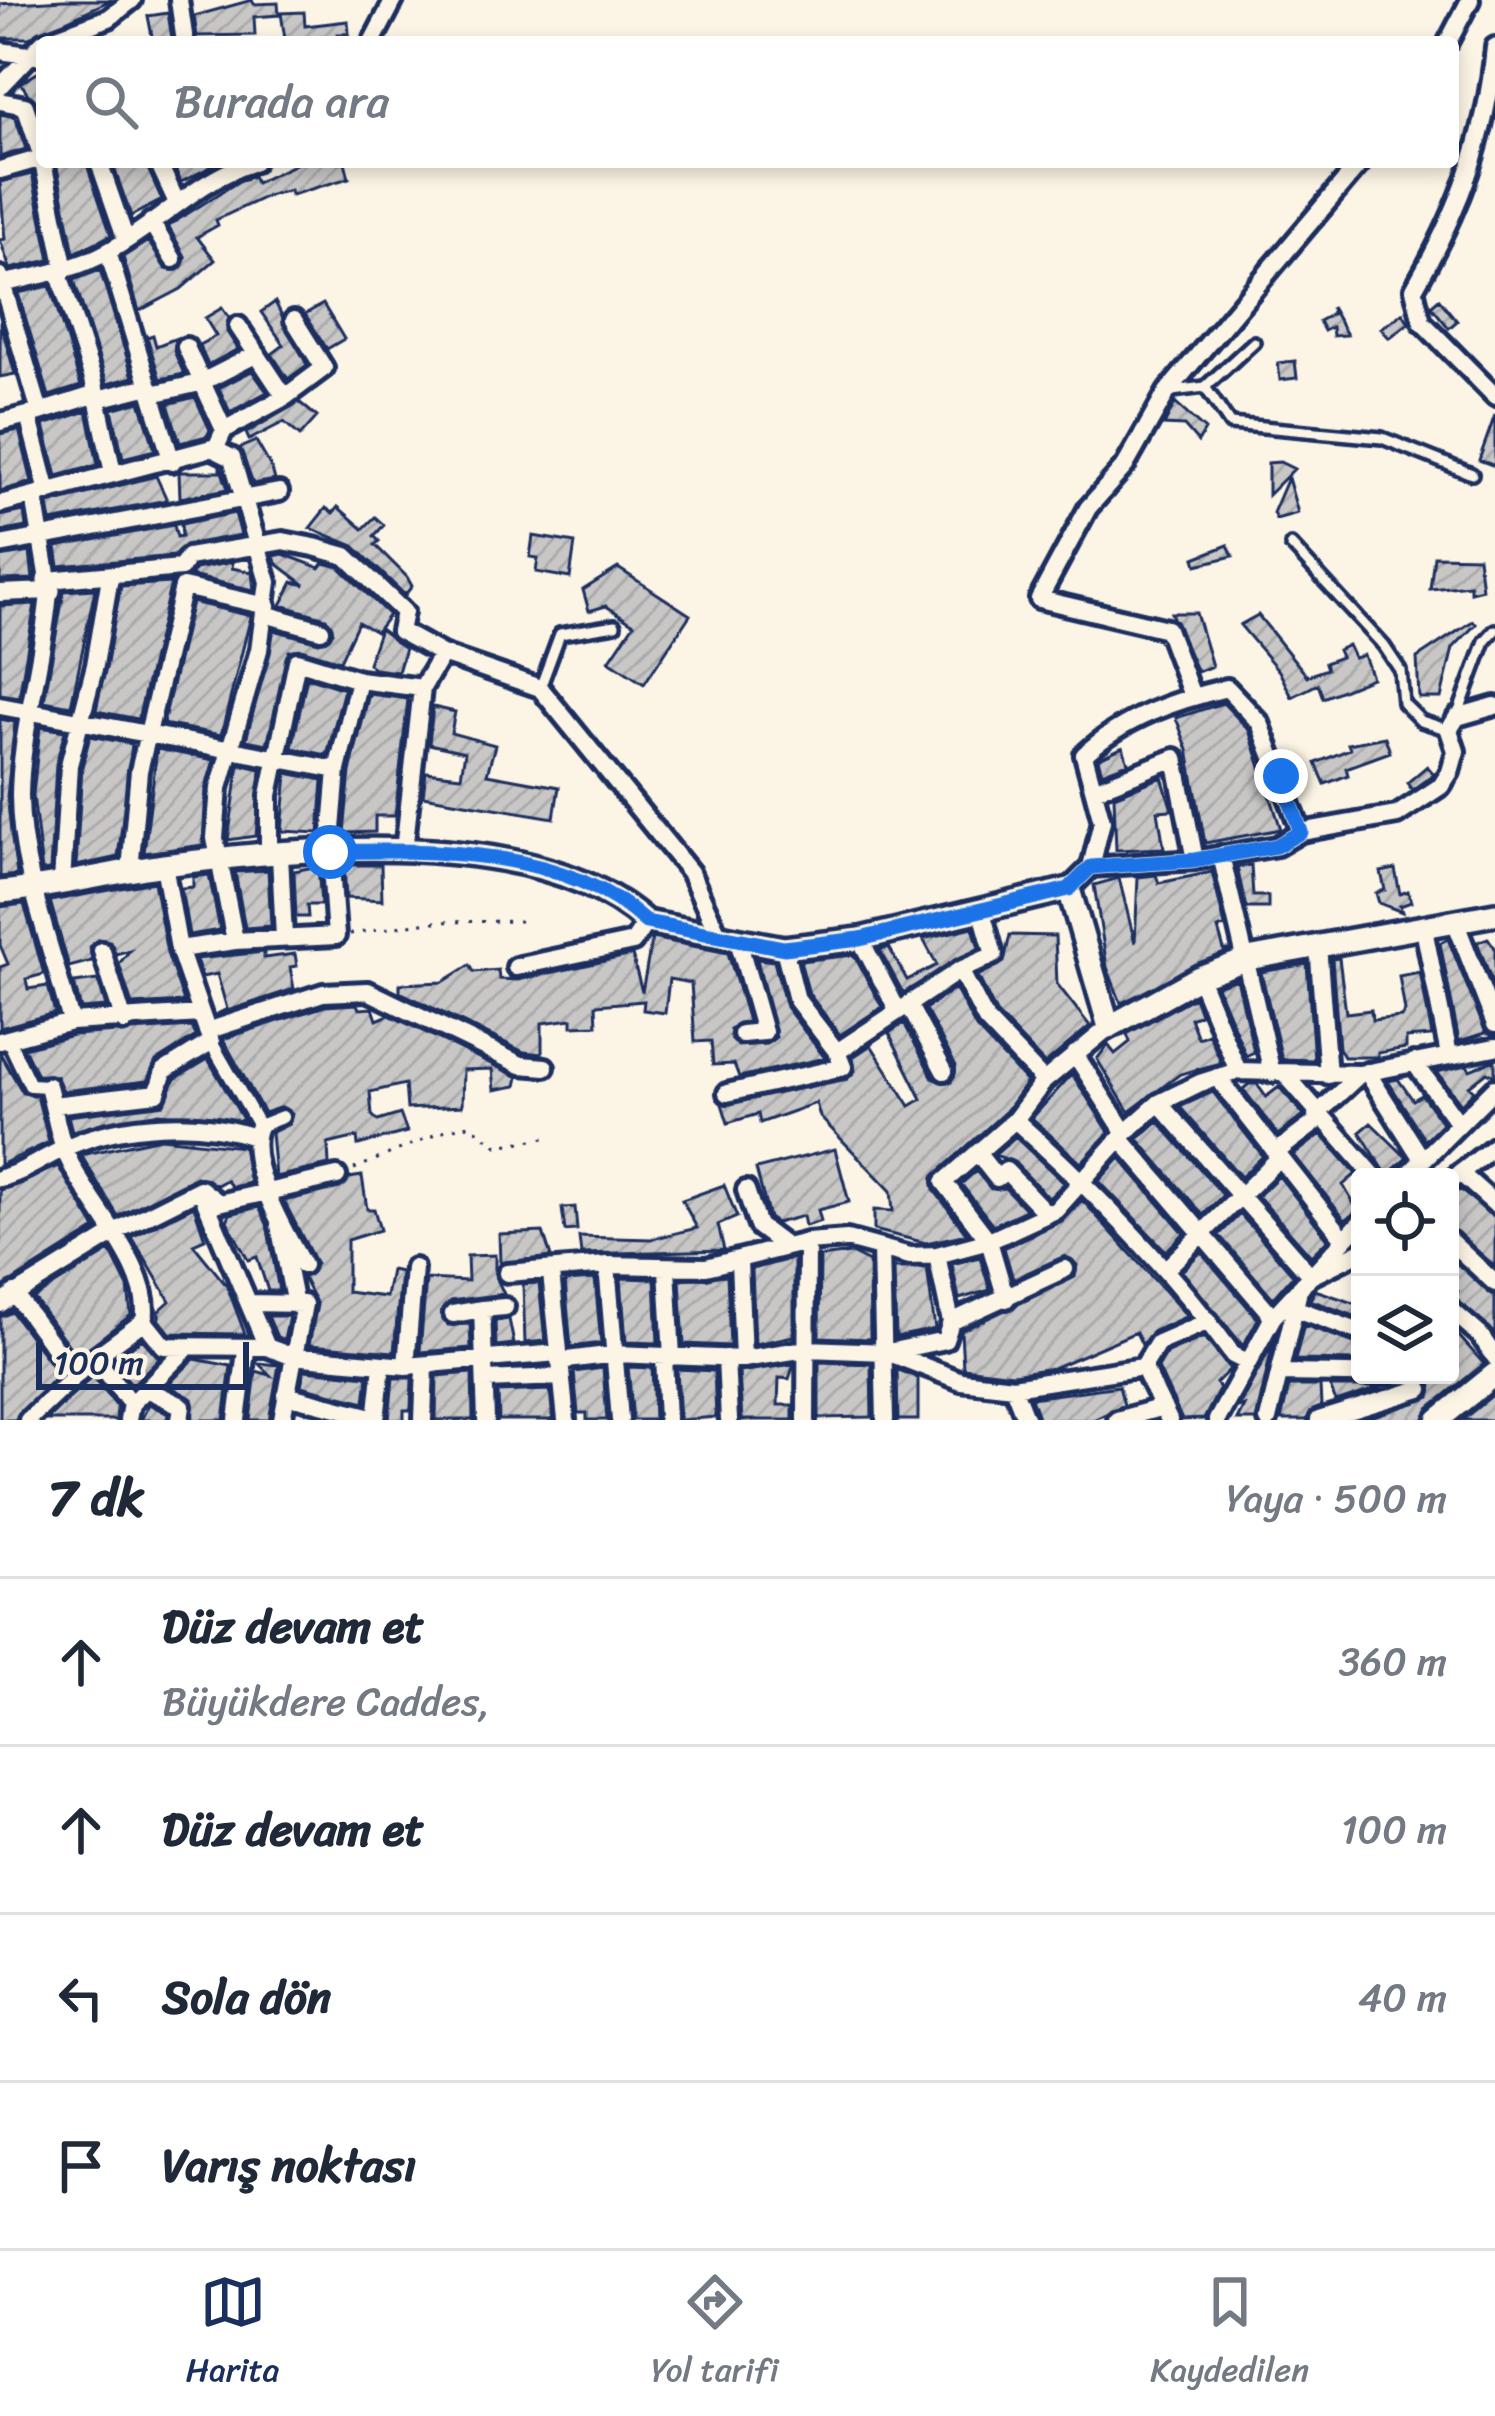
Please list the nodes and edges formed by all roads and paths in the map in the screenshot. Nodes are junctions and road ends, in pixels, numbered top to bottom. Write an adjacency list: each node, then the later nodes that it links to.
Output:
1 (132, 0): 6 (street)
2 (178, 0): 7 (street)
3 (409, 0): 5 (street)
4 (1470, 0): 9 (street)
5 (391, 4): 8 (street)
6 (58, 36)
7 (184, 36)
8 (375, 36)
9 (1451, 36)
10 (1495, 47): 39 (street)
11 (0, 51): 12 (street)
12 (35, 56): 13 (street)
13 (0, 87)
14 (0, 101): 15 (street)
15 (36, 139)
16 (36, 161): 22 (street)
17 (44, 168): 28 (street)
18 (101, 168): 25 (street)
19 (161, 168): 23 (street)
20 (234, 168): 23 (street)
21 (1356, 168): 38 (street)
22 (0, 170)
23 (177, 203): 24 (street)
24 (151, 222): 25 (street); 27 (street)
25 (126, 240): 26 (street)
26 (107, 252): 28 (street); 37 (street)
27 (173, 259)
28 (61, 270): 29 (street); 40 (street)
29 (0, 280): 42 (street)
30 (294, 320): 41 (street)
31 (238, 326): 34 (street)
32 (1254, 342): 36 (lane)
33 (187, 347): 35 (street)
34 (257, 354): 35 (street); 41 (street)
35 (200, 383): 37 (street); 44 (street)
36 (1205, 387): 38 (lane); 48 (lane)
37 (151, 390): 40 (street); 46 (street)
38 (1167, 392): 69 (street)
39 (1495, 396)
40 (98, 397): 42 (street); 47 (street)
41 (285, 397): 44 (street)
42 (34, 414): 43 (street); 50 (street)
43 (0, 422)
44 (224, 430): 45 (street)
45 (224, 454): 46 (street); 51 (street)
46 (172, 462): 47 (street)
47 (113, 473): 50 (street)
48 (1472, 474)
49 (279, 492): 51 (street)
50 (41, 494): 52 (street); 53 (street)
51 (240, 501): 53 (street); 56 (street)
52 (0, 504)
53 (41, 537): 54 (street); 59 (street)
54 (0, 545)
55 (1291, 545): 74 (lane)
56 (261, 549): 58 (street); 61 (street); 65 (street)
57 (110, 577): 58 (street); 59 (street); 73 (street)
58 (182, 578): 61 (street); 75 (street)
59 (48, 586): 60 (street); 72 (street)
60 (0, 593)
61 (266, 610): 63 (street); 76 (street)
62 (615, 625): 68 (lane)
63 (321, 629)
64 (1495, 630): 74 (lane)
65 (442, 654): 67 (street); 68 (street)
66 (359, 680): 67 (street); 77 (street); 78 (street)
67 (422, 688): 81 (street)
68 (540, 688): 102 (street)
69 (1192, 696): 79 (street); 80 (street)
70 (0, 706): 72 (street)
71 (1495, 706): 74 (street)
72 (30, 713): 73 (street); 91 (street)
73 (80, 721): 75 (street); 90 (street)
74 (1453, 724): 80 (street)
75 (146, 738): 76 (street); 89 (street)
76 (228, 750): 77 (street); 85 (street)
77 (276, 757): 78 (street); 84 (street)
78 (338, 770): 82 (street)
79 (1094, 790): 86 (street); 88 (street)
80 (1301, 832): 83 (street)
81 (404, 851): 82 (street); 98 (street)
82 (330, 852): 84 (street); 100 (street)
83 (1221, 855): 86 (street); 109 (street)
84 (275, 856): 85 (street); 101 (street)
85 (216, 859): 87 (street); 104 (street)
86 (1195, 860): 88 (street)
87 (164, 865): 89 (street); 107 (street)
88 (1091, 867): 92 (street)
89 (130, 870): 90 (street)
90 (62, 883): 91 (street)
91 (34, 889): 93 (street); 114 (street)
92 (1069, 889): 94 (street); 117 (street)
93 (0, 892)
94 (982, 912): 103 (street); 111 (street)
95 (1495, 914): 97 (street)
96 (526, 921): 100 (path)
97 (1454, 921): 99 (street); 116 (street)
98 (646, 922): 102 (street); 110 (street)
99 (1424, 929): 105 (street); 124 (street)
100 (336, 936): 101 (street)
101 (284, 938): 104 (street)
102 (728, 938): 106 (street); 119 (street)
103 (860, 939): 106 (street); 113 (street)
104 (236, 941): 107 (street)
105 (1318, 945): 109 (street); 131 (street)
106 (784, 948): 122 (street)
107 (179, 949): 118 (street)
108 (102, 951): 115 (street)
109 (1248, 959): 112 (street); 130 (street)
110 (516, 967)
111 (960, 970): 113 (street); 133 (street)
112 (1199, 977): 117 (street); 128 (street)
113 (902, 1006): 122 (street); 127 (street)
114 (71, 1022): 115 (street); 120 (street)
115 (124, 1022): 118 (street)
116 (1495, 1024)
117 (1109, 1027): 123 (street)
118 (206, 1029): 126 (street); 138 (street); 143 (street)
119 (742, 1034)
120 (3, 1035): 134 (street)
121 (1495, 1047): 124 (street)
122 (837, 1052): 136 (street)
123 (1075, 1054): 133 (street); 144 (street)
124 (1449, 1054): 125 (street)
125 (1414, 1062): 129 (street); 142 (street)
126 (545, 1067)
127 (944, 1071)
128 (1238, 1071): 130 (street); 132 (street)
129 (1363, 1073): 131 (street); 140 (street); 150 (street)
130 (1279, 1074): 131 (street); 140 (street)
131 (1328, 1076)
132 (1217, 1077): 137 (street); 149 (street)
133 (1044, 1081): 141 (street)
134 (48, 1086): 138 (street)
135 (1495, 1088): 142 (street)
136 (727, 1093)
137 (1160, 1103): 144 (street); 161 (street)
138 (53, 1105): 147 (street)
139 (282, 1117): 143 (street)
140 (1318, 1117): 149 (street); 151 (street)
141 (1015, 1120): 148 (street); 157 (street)
142 (1459, 1124): 150 (street)
143 (256, 1132): 147 (street); 160 (street)
144 (1123, 1136): 157 (street); 167 (street)
145 (550, 1137): 154 (path)
146 (1495, 1146): 153 (street)
147 (64, 1148): 155 (street); 166 (street)
148 (978, 1154): 163 (street); 169 (street)
149 (1277, 1155): 161 (street); 168 (street)
150 (1423, 1159): 152 (street)
151 (1366, 1168)
152 (1414, 1168)
153 (1459, 1174)
154 (337, 1176): 160 (street)
155 (0, 1178)
156 (1459, 1180): 162 (street)
157 (1080, 1185): 163 (street); 182 (street)
158 (200, 1189): 160 (street); 166 (street); 190 (street)
159 (746, 1190): 171 (street)
160 (266, 1191): 164 (street)
161 (1238, 1196): 167 (street); 186 (street)
162 (1495, 1204)
163 (1047, 1214): 169 (street)
164 (279, 1222): 177 (street); 191 (street)
165 (1351, 1232): 168 (street)
166 (112, 1234): 187 (street); 197 (street)
167 (1199, 1234): 182 (street); 195 (street)
168 (1344, 1239): 186 (street)
169 (988, 1241): 174 (street); 188 (street)
170 (807, 1242): 171 (street); 173 (street); 202 (street)
171 (786, 1246): 176 (street)
172 (1459, 1248): 185 (street)
173 (881, 1249): 174 (street); 205 (street)
174 (938, 1255): 198 (street)
175 (1351, 1256): 186 (street)
176 (739, 1261): 180 (street); 211 (street)
177 (303, 1265)
178 (607, 1265): 180 (street); 184 (street); 206 (street)
179 (414, 1268): 216 (street)
180 (667, 1269): 209 (street)
181 (1065, 1269): 188 (street)
182 (1165, 1270): 199 (street)
183 (507, 1273): 184 (street)
184 (551, 1273): 214 (street)
185 (1492, 1274)
186 (1311, 1276): 189 (street)
187 (7, 1299): 220 (street)
188 (1006, 1299): 198 (street)
189 (1298, 1302): 195 (street); 200 (street); 218 (street)
190 (249, 1303): 191 (street); 201 (street)
191 (295, 1305): 207 (street)
192 (505, 1307): 193 (street)
193 (482, 1309): 194 (street); 212 (street)
194 (453, 1314)
195 (1273, 1317): 213 (street)
196 (1459, 1318): 210 (street)
197 (144, 1321): 203 (street); 208 (street)
198 (951, 1322): 205 (street)
199 (1209, 1322): 213 (street); 217 (street)
200 (1351, 1328)
201 (267, 1347): 204 (street); 207 (street)
202 (806, 1349): 205 (street); 211 (street); 242 (street)
203 (185, 1350): 204 (street); 226 (street)
204 (246, 1352): 234 (street)
205 (887, 1352): 225 (street); 243 (street)
206 (615, 1354): 209 (street); 214 (street); 239 (street)
207 (291, 1356): 215 (street); 227 (street)
208 (95, 1357): 220 (street); 228 (street)
209 (668, 1357): 211 (street); 240 (street)
210 (1495, 1357)
211 (735, 1358): 241 (street)
212 (484, 1359): 214 (street); 216 (street); 222 (street)
213 (1247, 1362): 230 (street)
214 (559, 1364): 222 (street); 238 (street)
215 (382, 1365): 216 (street); 231 (street)
216 (416, 1365): 236 (street)
217 (1143, 1367): 225 (street); 229 (street)
218 (1280, 1373): 221 (street); 246 (street)
219 (1495, 1374): 248 (street)
220 (75, 1376): 232 (street)
221 (1351, 1377)
222 (484, 1380): 237 (street)
223 (1406, 1384): 247 (street)
224 (1418, 1384): 248 (street)
225 (1012, 1387): 244 (street)
226 (146, 1388): 228 (street); 233 (street)
227 (286, 1395): 231 (street); 235 (street)
228 (130, 1412)
229 (1166, 1413): 245 (street)
230 (1221, 1417)
231 (376, 1419)
232 (28, 1420)
233 (180, 1420)
234 (236, 1420)
235 (282, 1420)
236 (422, 1420)
237 (486, 1420)
238 (566, 1420)
239 (620, 1420)
240 (667, 1420)
241 (729, 1420)
242 (806, 1420)
243 (885, 1420)
244 (1026, 1420)
245 (1117, 1420)
246 (1268, 1420)
247 (1318, 1420)
248 (1435, 1420)

